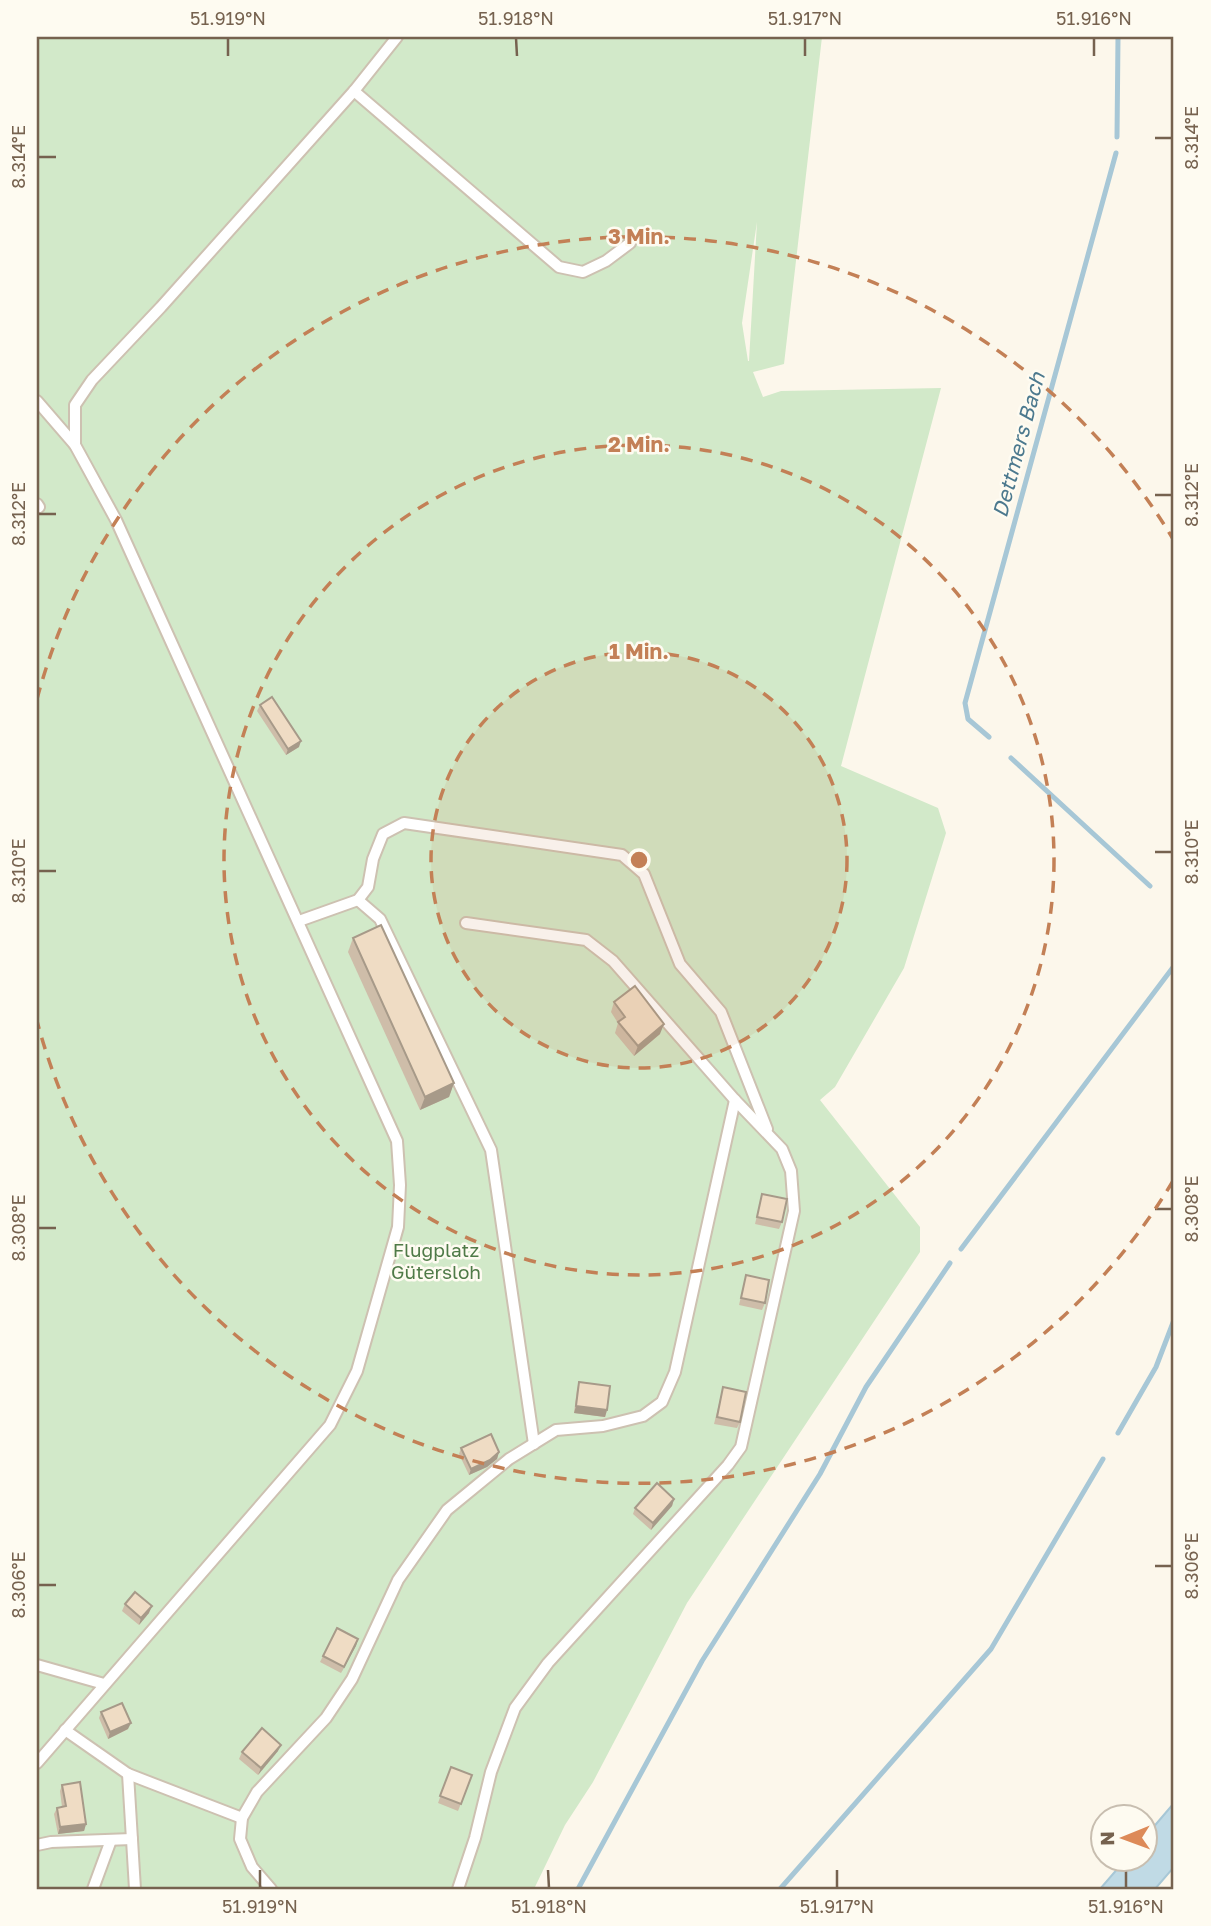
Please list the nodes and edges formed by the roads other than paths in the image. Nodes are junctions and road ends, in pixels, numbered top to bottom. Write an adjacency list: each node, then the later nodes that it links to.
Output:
1 (397, 37): 2 (lane)
2 (354, 91): 3 (lane); 5 (lane)
3 (630, 243)
4 (37, 401): 5 (lane)
5 (75, 445): 7 (lane)
6 (358, 900): 7 (lane); 10 (lane); 11 (lane)
7 (299, 922): 13 (lane)
8 (466, 923): 9 (lane)
9 (735, 1100): 10 (lane); 11 (lane)
10 (770, 1136): 24 (lane)
11 (534, 1444): 17 (lane)
12 (37, 1665): 13 (lane)
13 (104, 1684): 14 (lane)
14 (65, 1730): 15 (lane); 16 (lane)
15 (37, 1763)
16 (128, 1774): 17 (lane); 18 (lane)
17 (242, 1818): 23 (lane)
18 (132, 1839): 19 (lane); 22 (lane)
19 (111, 1840): 20 (lane); 21 (lane)
20 (37, 1845)
21 (93, 1889)
22 (135, 1889)
23 (271, 1889)
24 (458, 1889)

